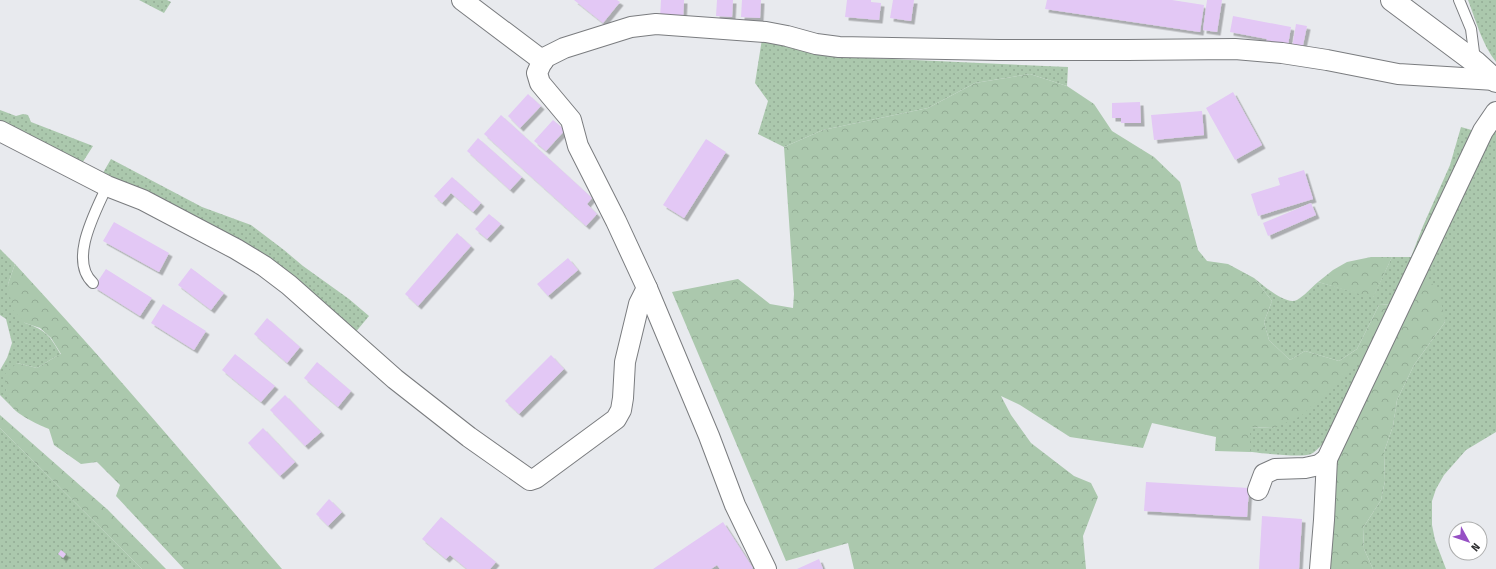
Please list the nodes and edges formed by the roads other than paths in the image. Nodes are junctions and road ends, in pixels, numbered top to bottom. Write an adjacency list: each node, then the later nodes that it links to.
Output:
1 (462, 0): 4 (street)
2 (1392, 0): 5 (street)
3 (1459, 0): 5 (lane)
4 (543, 61): 6 (street); 11 (street)
5 (1475, 62): 6 (street)
6 (1496, 80)
7 (1496, 112): 12 (street)
8 (0, 131): 9 (street)
9 (107, 186): 10 (lane); 11 (street)
10 (93, 283)
11 (647, 288): 14 (street)
12 (1327, 459): 13 (street); 15 (street)
13 (1258, 490)
14 (766, 569)
15 (1320, 569)

